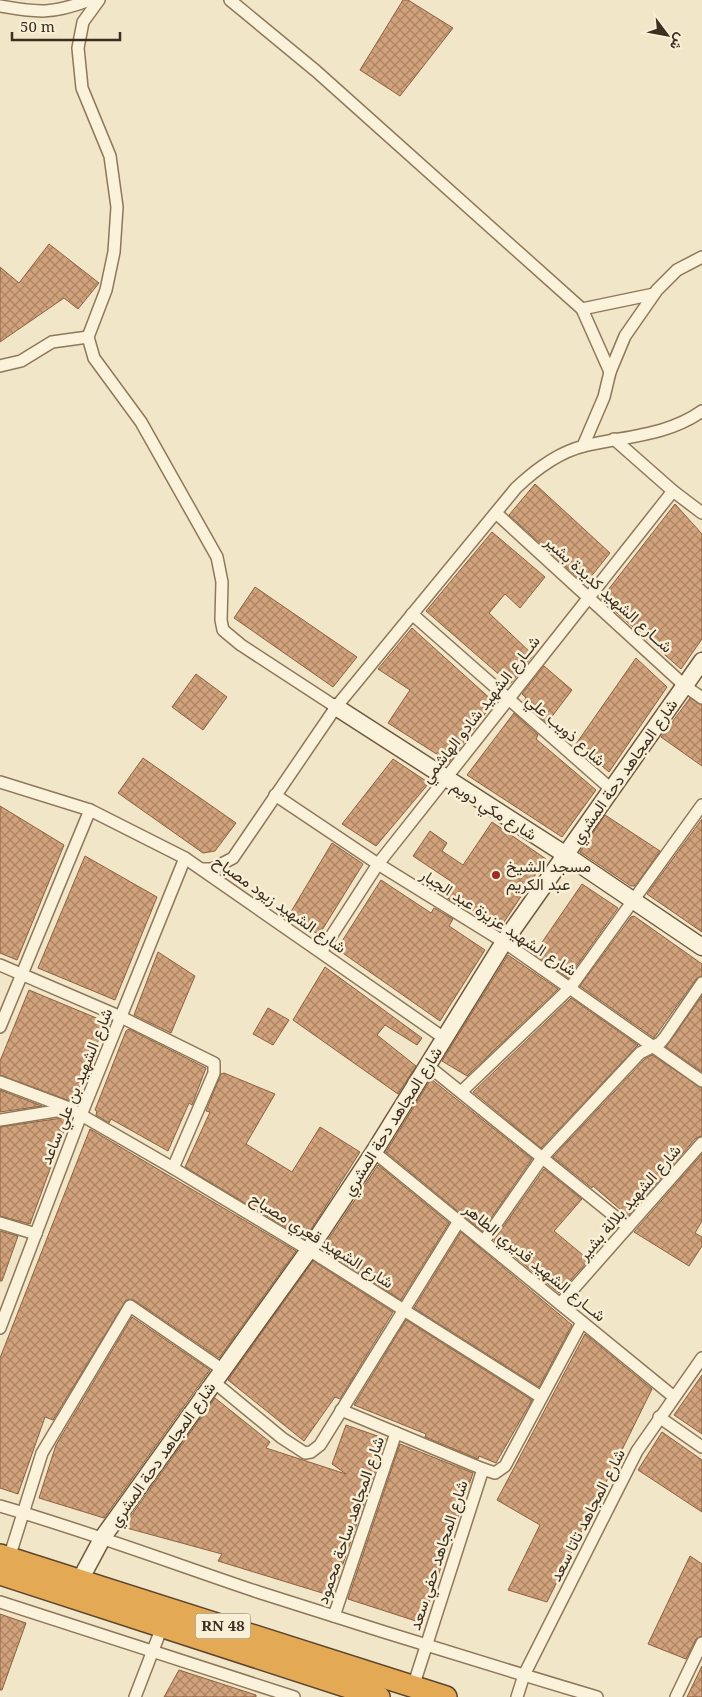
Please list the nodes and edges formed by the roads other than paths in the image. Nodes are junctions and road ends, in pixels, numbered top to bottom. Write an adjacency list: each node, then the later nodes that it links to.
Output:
1 (90, 0): 4 (street)
2 (99, 0): 8 (street)
3 (230, 0): 7 (street)
4 (0, 6)
5 (702, 257): 6 (street)
6 (654, 294): 7 (street); 10 (street)
7 (582, 308): 10 (street)
8 (88, 337): 9 (street); 23 (street)
9 (0, 366)
10 (610, 372): 13 (street)
11 (702, 412): 12 (street)
12 (614, 439): 13 (street); 14 (street)
13 (583, 446): 15 (street)
14 (673, 492): 16 (street); 17 (street, شــارع الشهيد شادو الهاشمي)
15 (496, 513): 17 (street, شــارع الشهيد كديدة بشير); 18 (street)
16 (702, 513)
17 (589, 598): 20 (street, شــارع الشهيد كديدة بشير); 22 (street, شــارع الشهيد شادو الهاشمي)
18 (412, 614): 22 (street, شارع ذويب علي); 23 (street)
19 (702, 661): 20 (street, شارع المجاهد دحة المشري)
20 (685, 686): 21 (street, شــارع الشهيد كديدة بشير); 26 (street, شارع المجاهد دحة المشري)
21 (702, 698)
22 (507, 700): 24 (street, شــارع الشهيد شادو الهاشمي); 26 (street, شارع ذويب علي)
23 (336, 706): 24 (street, شارع مكي دويم); 27 (street)
24 (446, 779): 30 (street, شارع مكي دويم); 32 (street, شــارع الشهيد شادو الهاشمي)
25 (0, 782): 29 (street, شارع الشهيد زيود مصباح)
26 (611, 789): 30 (street, شارع المجاهد دحة المشري)
27 (275, 795): 32 (street, شارع الشهيد عزيزة عبد الجبار); 33 (street)
28 (702, 805): 34 (street)
29 (90, 810): 31 (street, شارع الشهيد زيود مصباح); 39 (street)
30 (566, 855): 34 (street, شارع مكي دويم); 35 (street, شارع المجاهد دحة المشري)
31 (185, 858): 33 (street, شارع الشهيد زيود مصباح); 42 (street, شارع الشهيد بن علي ساعد)
32 (378, 864): 35 (street, شارع الشهيد عزيزة عبد الجبار); 37 (street, شــارع الشهيد شادو الهاشمي)
33 (202, 869): 37 (street, شارع الشهيد زيود مصباح)
34 (634, 901): 36 (street, شارع مكي دويم); 41 (street)
35 (504, 942): 41 (street, شارع الشهيد عزيزة عبد الجبار); 44 (street, شارع المجاهد دحة المشري)
36 (702, 947)
37 (321, 952): 44 (street, شارع الشهيد زيود مصباح)
38 (0, 965): 39 (street)
39 (22, 974): 42 (street); 43 (street)
40 (702, 984): 45 (street)
41 (570, 988): 45 (street, شارع الشهيد عزيزة عبد الجبار); 49 (street)
42 (121, 1018): 51 (street, شارع الشهيد بن علي ساعد); 56 (street)
43 (0, 1027)
44 (444, 1038): 46 (street, شارع المجاهد دحة المشري)
45 (654, 1047): 47 (street, شارع الشهيد عزيزة عبد الجبار); 55 (street)
46 (427, 1065): 49 (street); 54 (street, شارع المجاهد دحة المشري)
47 (702, 1081)
48 (0, 1082): 50 (street, شارع الشهيد قعري مصباح)
49 (461, 1092): 55 (street)
50 (69, 1108): 51 (street, شارع الشهيد قعري مصباح); 52 (street)
51 (81, 1115): 56 (street, شارع الشهيد قعري مصباح); 60 (street, شارع الشهيد بن علي ساعد)
52 (0, 1120)
53 (702, 1143): 59 (street, شارع الشهيد بلالة بشير)
54 (374, 1152): 57 (street, شــارع الشهيد قديري الطاهر); 62 (street, شارع المجاهد دحة المشري)
55 (542, 1158): 59 (street); 61 (street)
56 (173, 1168): 62 (street, شارع الشهيد قعري مصباح)
57 (459, 1221): 61 (street, شــارع الشهيد قديري الطاهر); 64 (street)
58 (0, 1223): 60 (street)
59 (628, 1227): 63 (street, شارع الشهيد بلالة بشير)
60 (36, 1234): 66 (street, شارع الشهيد بن علي ساعد)
61 (484, 1241): 63 (street, شــارع الشهيد قديري الطاهر)
62 (309, 1250): 64 (street, شارع الشهيد قعري مصباح); 68 (street, شارع المجاهد دحة المشري)
63 (560, 1304): 65 (street, شــارع الشهيد قديري الطاهر)
64 (404, 1310): 69 (street, شارع الشهيد قعري مصباح); 71 (street)
65 (582, 1322): 69 (street, شارع المجاهد حفي سعد); 70 (street, شــارع الشهيد قديري الطاهر)
66 (0, 1328)
67 (702, 1358): 70 (street, شارع المجاهد تاتا سعد)
68 (218, 1376): 71 (street); 77 (street); 78 (street, شارع المجاهد دحة المشري)
69 (541, 1397): 75 (street, شارع المجاهد حفي سعد)
70 (674, 1397): 72 (street, شارع المجاهد تاتا سعد)
71 (341, 1410): 73 (street)
72 (658, 1417): 74 (street); 87 (street, شارع المجاهد تاتا سعد)
73 (396, 1433): 75 (street); 82 (street, شارع المجاهد ساحة محمود)
74 (702, 1447)
75 (483, 1469): 85 (street, شارع المجاهد حفي سعد)
76 (0, 1506): 77 (street)
77 (23, 1513): 78 (street); 79 (street)
78 (103, 1537): 80 (street, شارع المجاهد دحة المشري); 82 (street)
79 (3, 1562): 80 (highway, RN 48); 83 (highway, RN 48)
80 (80, 1580): 89 (highway, RN 48)
81 (0, 1602): 86 (street)
82 (334, 1616): 85 (street)
83 (162, 1627): 86 (street); 89 (highway, RN 48)
84 (702, 1643): 95 (street)
85 (425, 1646): 87 (street); 88 (street, شارع المجاهد حفي سعد)
86 (153, 1651): 90 (street); 91 (street)
87 (524, 1675): 93 (street, شارع المجاهد تاتا سعد); 94 (street)
88 (413, 1687): 89 (highway, RN 48); 92 (highway, RN 48)
89 (378, 1692)
90 (135, 1697)
91 (294, 1697)
92 (446, 1697)
93 (517, 1697)
94 (597, 1697)
95 (676, 1697)

